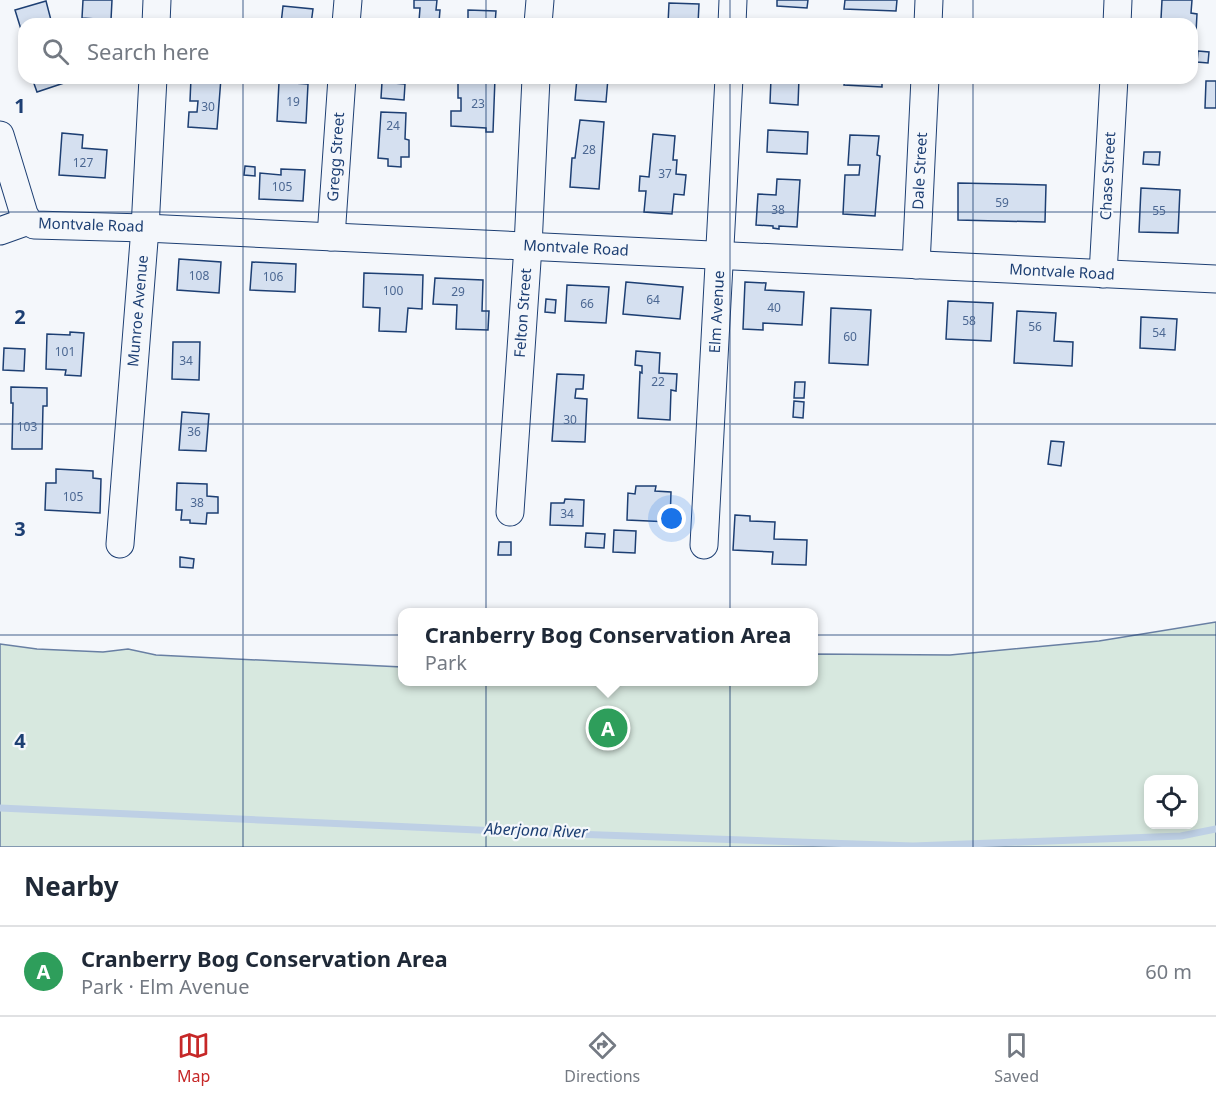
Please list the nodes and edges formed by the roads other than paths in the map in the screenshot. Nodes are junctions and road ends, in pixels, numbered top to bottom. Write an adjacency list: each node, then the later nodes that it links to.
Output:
1 (157, 0): 7 (street)
2 (348, 0): 8 (street)
3 (540, 0): 9 (street)
4 (733, 0): 10 (street)
5 (929, 0): 11 (street)
6 (1118, 0): 12 (street)
7 (156, 18)
8 (346, 18)
9 (538, 18)
10 (732, 18)
11 (928, 18)
12 (1117, 18)
13 (153, 84): 21 (street, Munroe Avenue)
14 (342, 84): 23 (street, Gregg Street)
15 (536, 84): 24 (street, Felton Street)
16 (729, 84): 25 (street, Elm Avenue)
17 (925, 84): 26 (street, Dale Street)
18 (1114, 84): 27 (street, Chase Street)
19 (0, 135): 20 (street, Montvale Road)
20 (28, 221): 21 (street, Montvale Road); 22 (street)
21 (145, 228): 23 (street, Montvale Road); 30 (street, Munroe Avenue)
22 (0, 231)
23 (331, 237): 24 (street, Montvale Road)
24 (528, 246): 25 (street, Montvale Road); 29 (street, Felton Street)
25 (720, 255): 26 (street, Montvale Road); 31 (street, Elm Avenue)
26 (916, 265): 27 (street, Montvale Road)
27 (1103, 274): 28 (street, Montvale Road)
28 (1216, 279)
29 (510, 512)
30 (120, 544)
31 (704, 545)

